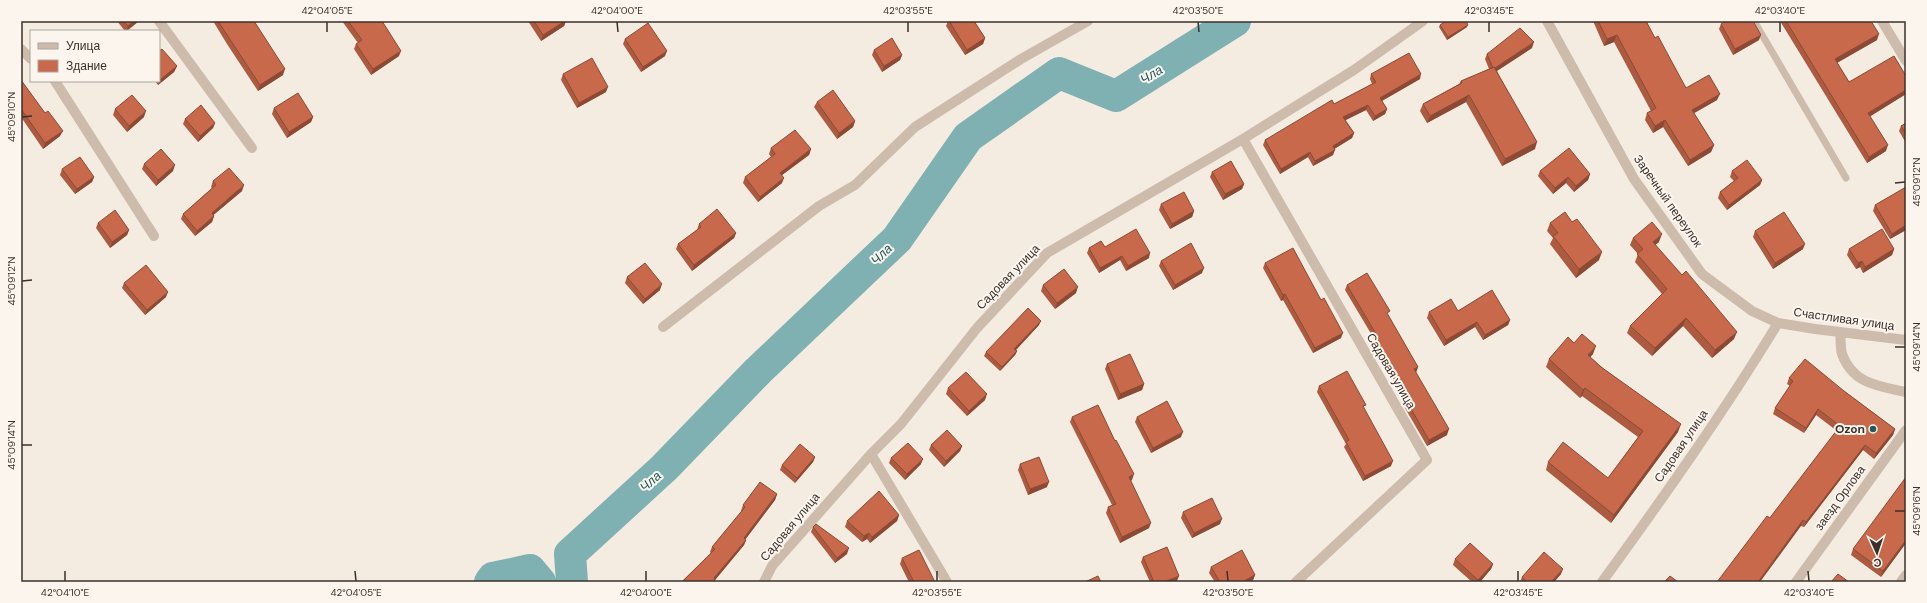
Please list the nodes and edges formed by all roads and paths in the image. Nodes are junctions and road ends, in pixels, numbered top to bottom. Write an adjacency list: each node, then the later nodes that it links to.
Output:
1 (159, 21): 12 (street)
2 (1088, 21): 16 (street)
3 (1423, 21): 11 (street, Садовая улица)
4 (1547, 21): 15 (street, Заречный переулок)
5 (1754, 21): 13 (lane)
6 (1882, 21): 9 (street)
7 (21, 49): 8 (street)
8 (30, 58)
9 (1906, 61)
10 (56, 82): 14 (street)
11 (1243, 139): 21 (street, Садовая улица); 25 (street, Садовая улица)
12 (252, 148)
13 (1846, 178)
14 (154, 236)
15 (1778, 323): 17 (street, Счастливая улица); 26 (street, Садовая улица)
16 (663, 327)
17 (1840, 332): 18 (street, Счастливая улица); 19 (street)
18 (1906, 340)
19 (1906, 392)
20 (1906, 430): 27 (street, заезд Орлова)
21 (871, 454): 23 (street, Садовая улица); 24 (street)
22 (1906, 575): 28 (street)
23 (764, 582)
24 (947, 582)
25 (1296, 582)
26 (1602, 582)
27 (1796, 582)
28 (1901, 582)

